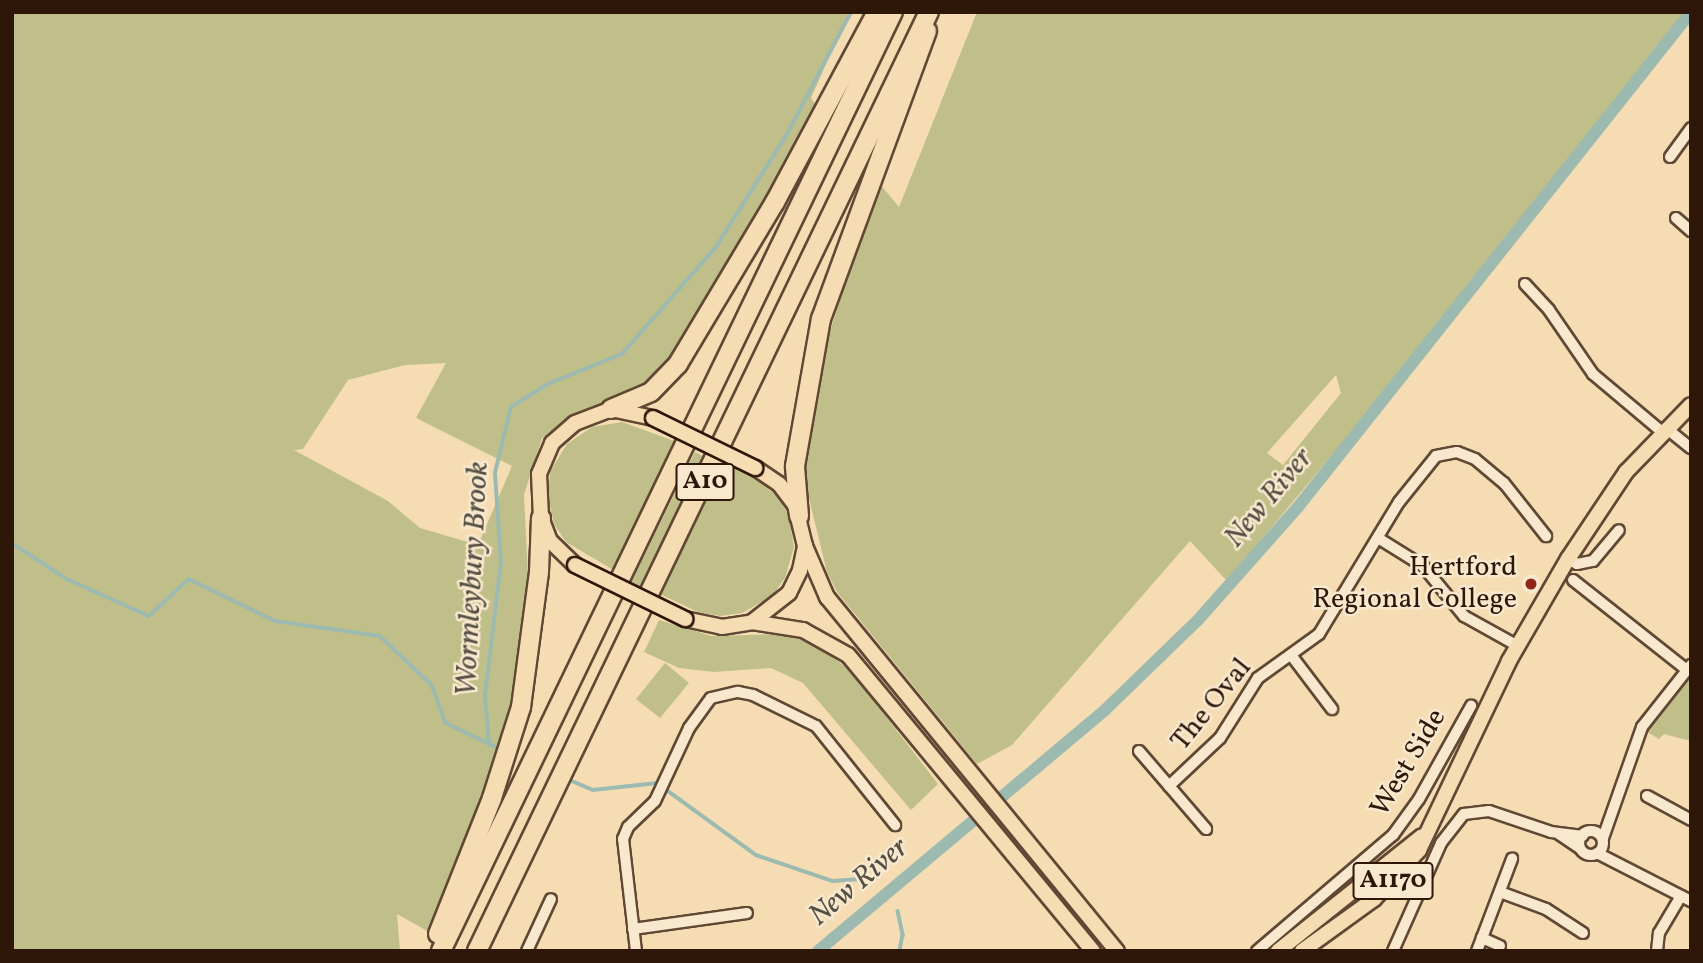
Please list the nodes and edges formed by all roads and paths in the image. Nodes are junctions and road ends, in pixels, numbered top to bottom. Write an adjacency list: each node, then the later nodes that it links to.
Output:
1 (877, 12): 10 (highway)
2 (893, 12): 53 (highway, A10)
3 (930, 12): 13 (highway); 54 (highway, A10)
4 (1691, 128): 5 (street)
5 (1670, 157)
6 (1676, 218): 7 (street)
7 (1691, 231)
8 (1525, 284): 11 (street)
9 (1691, 405): 11 (main road, A1170)
10 (611, 409): 13 (main road, A10, bridge); 14 (main road)
11 (1664, 430): 12 (street); 19 (main road, A1170)
12 (1691, 448)
13 (799, 516): 18 (main road, A10)
14 (541, 519): 21 (main road, bridge); 52 (highway)
15 (1619, 530): 19 (street)
16 (1546, 536): 17 (street, The Oval)
17 (1378, 538): 22 (street); 23 (street, The Oval)
18 (805, 546): 21 (main road); 58 (main road, A10)
19 (1567, 559): 22 (main road, A1170)
20 (1573, 580): 24 (street)
21 (752, 622): 57 (main road)
22 (1518, 646): 34 (main road, A1170)
23 (1291, 655): 26 (street, The Oval); 28 (street, The Oval)
24 (1689, 667): 36 (street)
25 (1471, 706): 41 (street, West Side)
26 (1332, 709)
27 (1139, 751): 28 (street, The Oval)
28 (1169, 786): 32 (street, The Oval)
29 (1647, 796): 30 (street)
30 (1691, 820)
31 (895, 825): 48 (street)
32 (1206, 829)
33 (1559, 834): 35 (street); 37 (street); 62 (street)
34 (1422, 836): 41 (main road, A1170); 47 (main road, A1170)
35 (1583, 836): 36 (street); 37 (street)
36 (1600, 837): 38 (street); 40 (street)
37 (1580, 848): 38 (street)
38 (1597, 853): 40 (street)
39 (1512, 859): 42 (street)
40 (1617, 861): 43 (street)
41 (1349, 884): 47 (main road); 59 (street, West Side); 60 (main road, A1170)
42 (1500, 892): 49 (street); 50 (street)
43 (1681, 896): 45 (street); 64 (street)
44 (551, 900): 55 (street)
45 (1691, 901)
46 (747, 913): 48 (street)
47 (1349, 913): 61 (main road, A1170)
48 (633, 929): 56 (street)
49 (1583, 933)
50 (1482, 938): 51 (street); 63 (street)
51 (1500, 946)
52 (433, 951)
53 (441, 951)
54 (477, 951)
55 (527, 951)
56 (636, 951)
57 (1093, 951)
58 (1117, 951)
59 (1257, 951)
60 (1278, 951)
61 (1302, 951)
62 (1393, 951)
63 (1477, 951)
64 (1657, 951)

